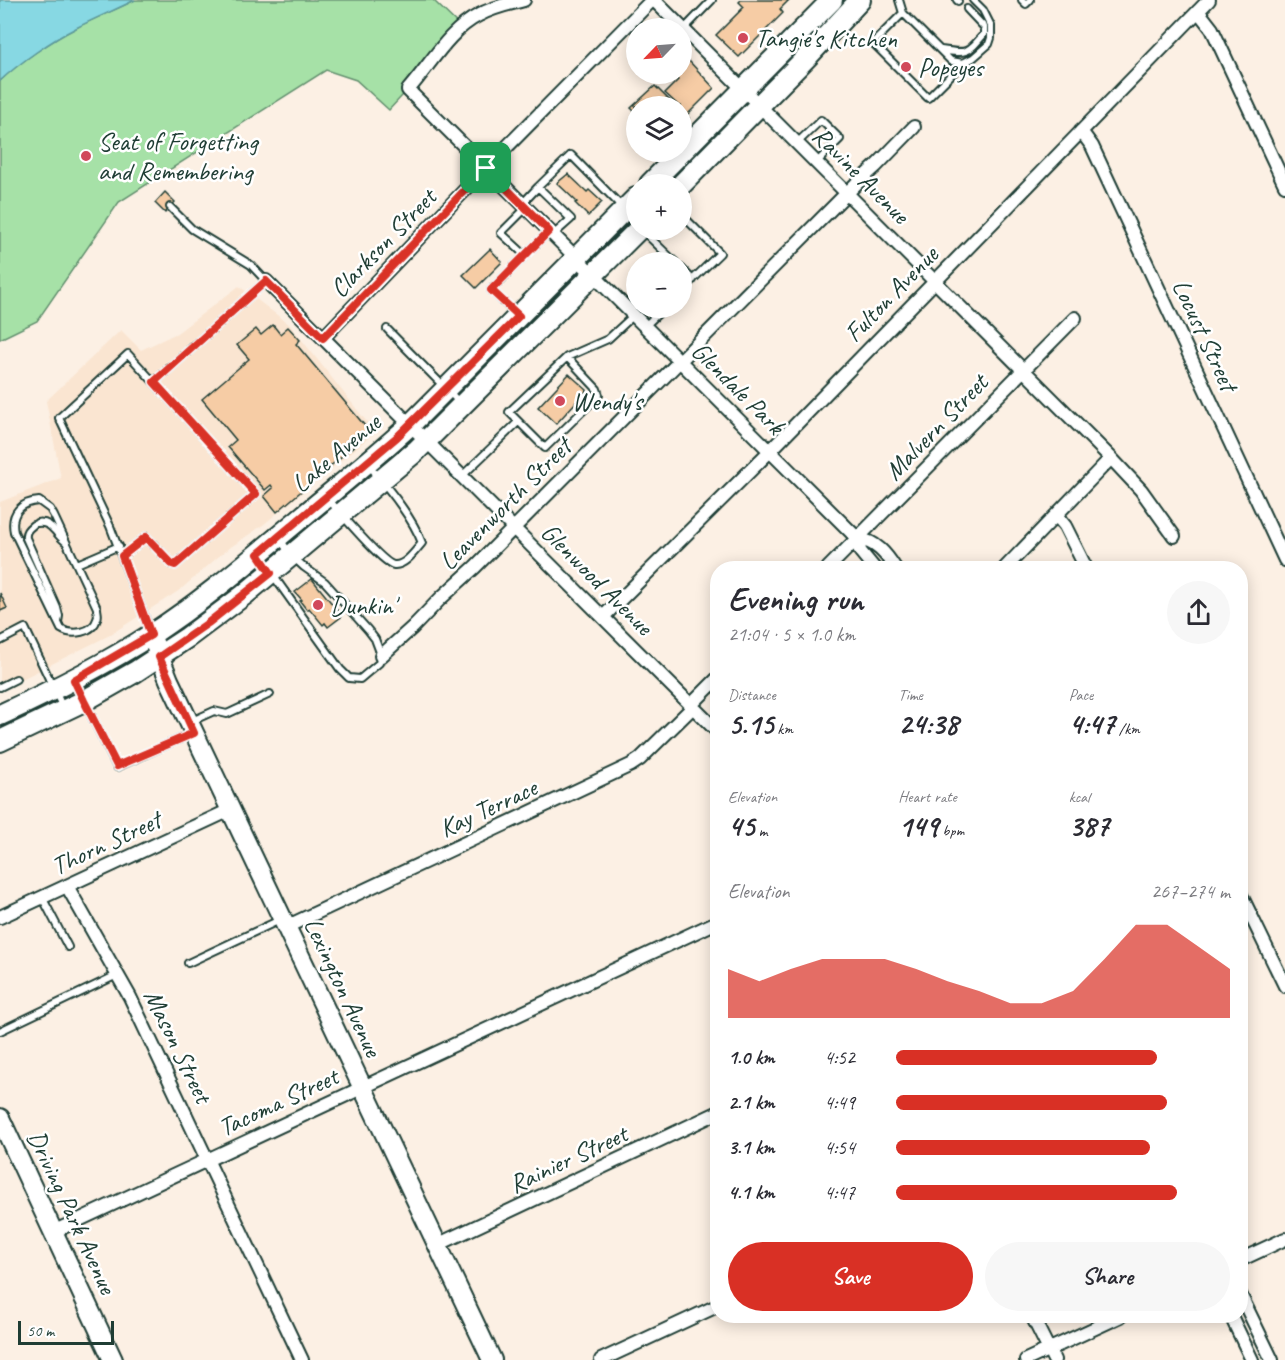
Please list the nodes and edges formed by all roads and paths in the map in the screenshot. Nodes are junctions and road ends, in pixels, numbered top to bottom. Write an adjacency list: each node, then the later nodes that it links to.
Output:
1 (524, 0): 25 (street, Glendale Park)
2 (653, 0): 14 (street, Ravine Avenue); 25 (street, Clarkson Street)
3 (712, 0): 15 (lane)
4 (831, 0): 19 (main road)
5 (860, 0): 20 (main road)
6 (899, 0): 13 (lane)
7 (973, 0): 18 (lane)
8 (1022, 0): 9 (lane)
9 (1030, 0)
10 (1209, 0): 12 (street, Fulton Avenue)
11 (967, 9): 17 (lane)
12 (1198, 11): 22 (street, Fulton Avenue); 28 (street)
13 (903, 13): 17 (lane); 18 (lane)
14 (672, 18)
15 (692, 21)
16 (692, 37): 19 (street, Ravine Avenue)
17 (940, 50): 18 (lane)
18 (963, 63)
19 (743, 89): 20 (street, Ravine Avenue); 26 (main road)
20 (759, 105): 23 (street, Ravine Avenue); 27 (main road)
21 (914, 127): 30 (street, Leavenworth Street)
22 (1081, 131): 45 (street, Fulton Avenue); 81 (street, Locust Street)
23 (797, 143): 24 (street, Ravine Avenue); 24 (lane)
24 (817, 162): 30 (street, Ravine Avenue)
25 (486, 168): 32 (street, Glendale Park); 54 (street, Clarkson Street)
26 (661, 174)
27 (692, 174)
28 (1285, 185)
29 (538, 187): 31 (lane); 32 (lane); 36 (lane)
30 (847, 193): 45 (street, Ravine Avenue); 56 (street, Leavenworth Street)
31 (626, 205)
32 (524, 206): 36 (street, Glendale Park); 40 (lane)
33 (170, 207): 44 (lane)
34 (626, 215): 41 (main road, Lake Avenue)
35 (692, 225): 43 (lane)
36 (551, 233): 40 (lane); 41 (street, Glendale Park)
37 (630, 240): 42 (main road, Lake Avenue)
38 (651, 240): 39 (lane)
39 (664, 252)
40 (525, 255): 47 (lane)
41 (577, 258): 42 (street, Glendale Park); 47 (main road, Lake Avenue)
42 (594, 275): 46 (street, Glendale Park); 60 (main road, Lake Avenue)
43 (693, 280)
44 (266, 281): 54 (street, Glenwood Avenue); 58 (lane)
45 (935, 281): 57 (street, Ravine Avenue); 64 (street, Fulton Avenue)
46 (626, 307)
47 (519, 316): 59 (main road, Lake Avenue)
48 (631, 318): 55 (lane)
49 (637, 318): 52 (street, Glendale Park)
50 (653, 318): 52 (lane)
51 (1075, 318): 57 (street, Malvern Street)
52 (645, 326): 56 (street, Glendale Park)
53 (387, 328): 59 (lane)
54 (323, 338): 62 (street, Glenwood Avenue)
55 (567, 357): 61 (lane); 61 (lane)
56 (680, 362): 64 (street, Glendale Park); 72 (street, Leavenworth Street)
57 (1023, 370): 65 (street, Ravine Avenue); 75 (street, Malvern Street)
58 (154, 382): 77 (lane); 80 (lane)
59 (446, 389): 60 (lane); 62 (main road, Lake Avenue)
60 (462, 405): 63 (main road, Lake Avenue)
61 (518, 422): 67 (lane)
62 (410, 425): 63 (street, Glenwood Avenue); 66 (main road, Lake Avenue)
63 (426, 441): 67 (street, Glenwood Avenue); 68 (main road, Lake Avenue)
64 (770, 451): 75 (street, Glendale Park); 89 (street, Fulton Avenue)
65 (1111, 458): 71 (street); 73 (street, Ravine Avenue)
66 (367, 463): 68 (lane); 69 (main road, Lake Avenue)
67 (462, 476): 72 (street, Glenwood Avenue)
68 (381, 480): 70 (main road, Lake Avenue); 70 (lane)
69 (326, 497): 70 (lane); 74 (main road, Lake Avenue)
70 (341, 514): 79 (main road, Lake Avenue)
71 (1056, 515): 85 (street); 86 (street)
72 (513, 528): 89 (street, Glenwood Avenue); 93 (street, Leavenworth Street)
73 (1174, 536)
74 (278, 537): 78 (main road, Lake Avenue); 79 (lane)
75 (858, 539): 82 (street, Malvern Street); 83 (street, Glendale Park); 84 (street, Glendale Park)
76 (67, 542): 87 (lane); 90 (lane); 90 (lane)
77 (118, 546): 80 (lane); 87 (lane)
78 (258, 554): 88 (lane); 91 (main road, Lake Avenue)
79 (291, 555): 88 (main road, Lake Avenue); 93 (lane)
80 (122, 556): 91 (lane)
81 (1285, 560)
82 (835, 561)
83 (868, 561)
84 (890, 561)
85 (1012, 561)
86 (1083, 561)
87 (77, 564): 90 (lane)
88 (271, 573): 93 (lane); 94 (main road, Lake Avenue)
89 (603, 617): 102 (street, Glenwood Avenue)
90 (57, 623)
91 (151, 635): 94 (main road, Lexington Avenue); 96 (main road, Lake Avenue)
92 (0, 641): 99 (lane)
93 (381, 656)
94 (159, 657): 101 (main road, Lake Avenue); 106 (main road, Lexington Avenue)
95 (16, 679): 97 (lane)
96 (74, 680): 99 (main road, Lake Avenue); 101 (lane)
97 (0, 687)
98 (710, 687): 102 (street)
99 (54, 690): 103 (lane); 104 (main road, Lake Avenue)
100 (270, 694): 106 (lane)
101 (84, 701): 103 (main road, Lake Avenue); 106 (lane)
102 (692, 706): 105 (street, Glenwood Avenue); 113 (street, Kay Terrace)
103 (64, 711): 107 (main road, Lake Avenue)
104 (0, 715)
105 (710, 724)
106 (191, 728): 108 (main road, Lexington Avenue)
107 (0, 741)
108 (230, 810): 109 (street, Thorn Street); 113 (main road, Lexington Avenue)
109 (66, 886): 110 (street, Thorn Street); 117 (street, Mason Street)
110 (42, 897): 112 (street, Thorn Street); 115 (lane)
111 (1248, 910): 118 (street)
112 (0, 917)
113 (284, 923): 116 (lane); 120 (main road, Lexington Avenue)
114 (710, 925): 120 (street, Tacoma Street)
115 (68, 947)
116 (188, 963)
117 (117, 974): 119 (lane); 123 (street, Mason Street)
118 (1285, 986)
119 (0, 1031)
120 (362, 1088): 123 (street, Tacoma Street); 126 (main road, Lexington Avenue)
121 (710, 1116): 126 (street, Rainier Street)
122 (0, 1118): 124 (main road, Driving Park Avenue)
123 (208, 1160): 124 (street, Tacoma Street); 135 (street, Mason Street)
124 (53, 1232): 134 (main road, Driving Park Avenue)
125 (1285, 1239): 127 (street)
126 (437, 1245): 136 (main road, Lexington Avenue)
127 (1248, 1256)
128 (710, 1309): 137 (street)
129 (1248, 1310): 140 (street)
130 (1035, 1323): 133 (street)
131 (1108, 1323): 133 (street)
132 (1234, 1323): 139 (street)
133 (1051, 1355): 138 (street)
134 (113, 1360)
135 (302, 1360)
136 (492, 1360)
137 (601, 1360)
138 (1026, 1360)
139 (1252, 1360)
140 (1272, 1360)

